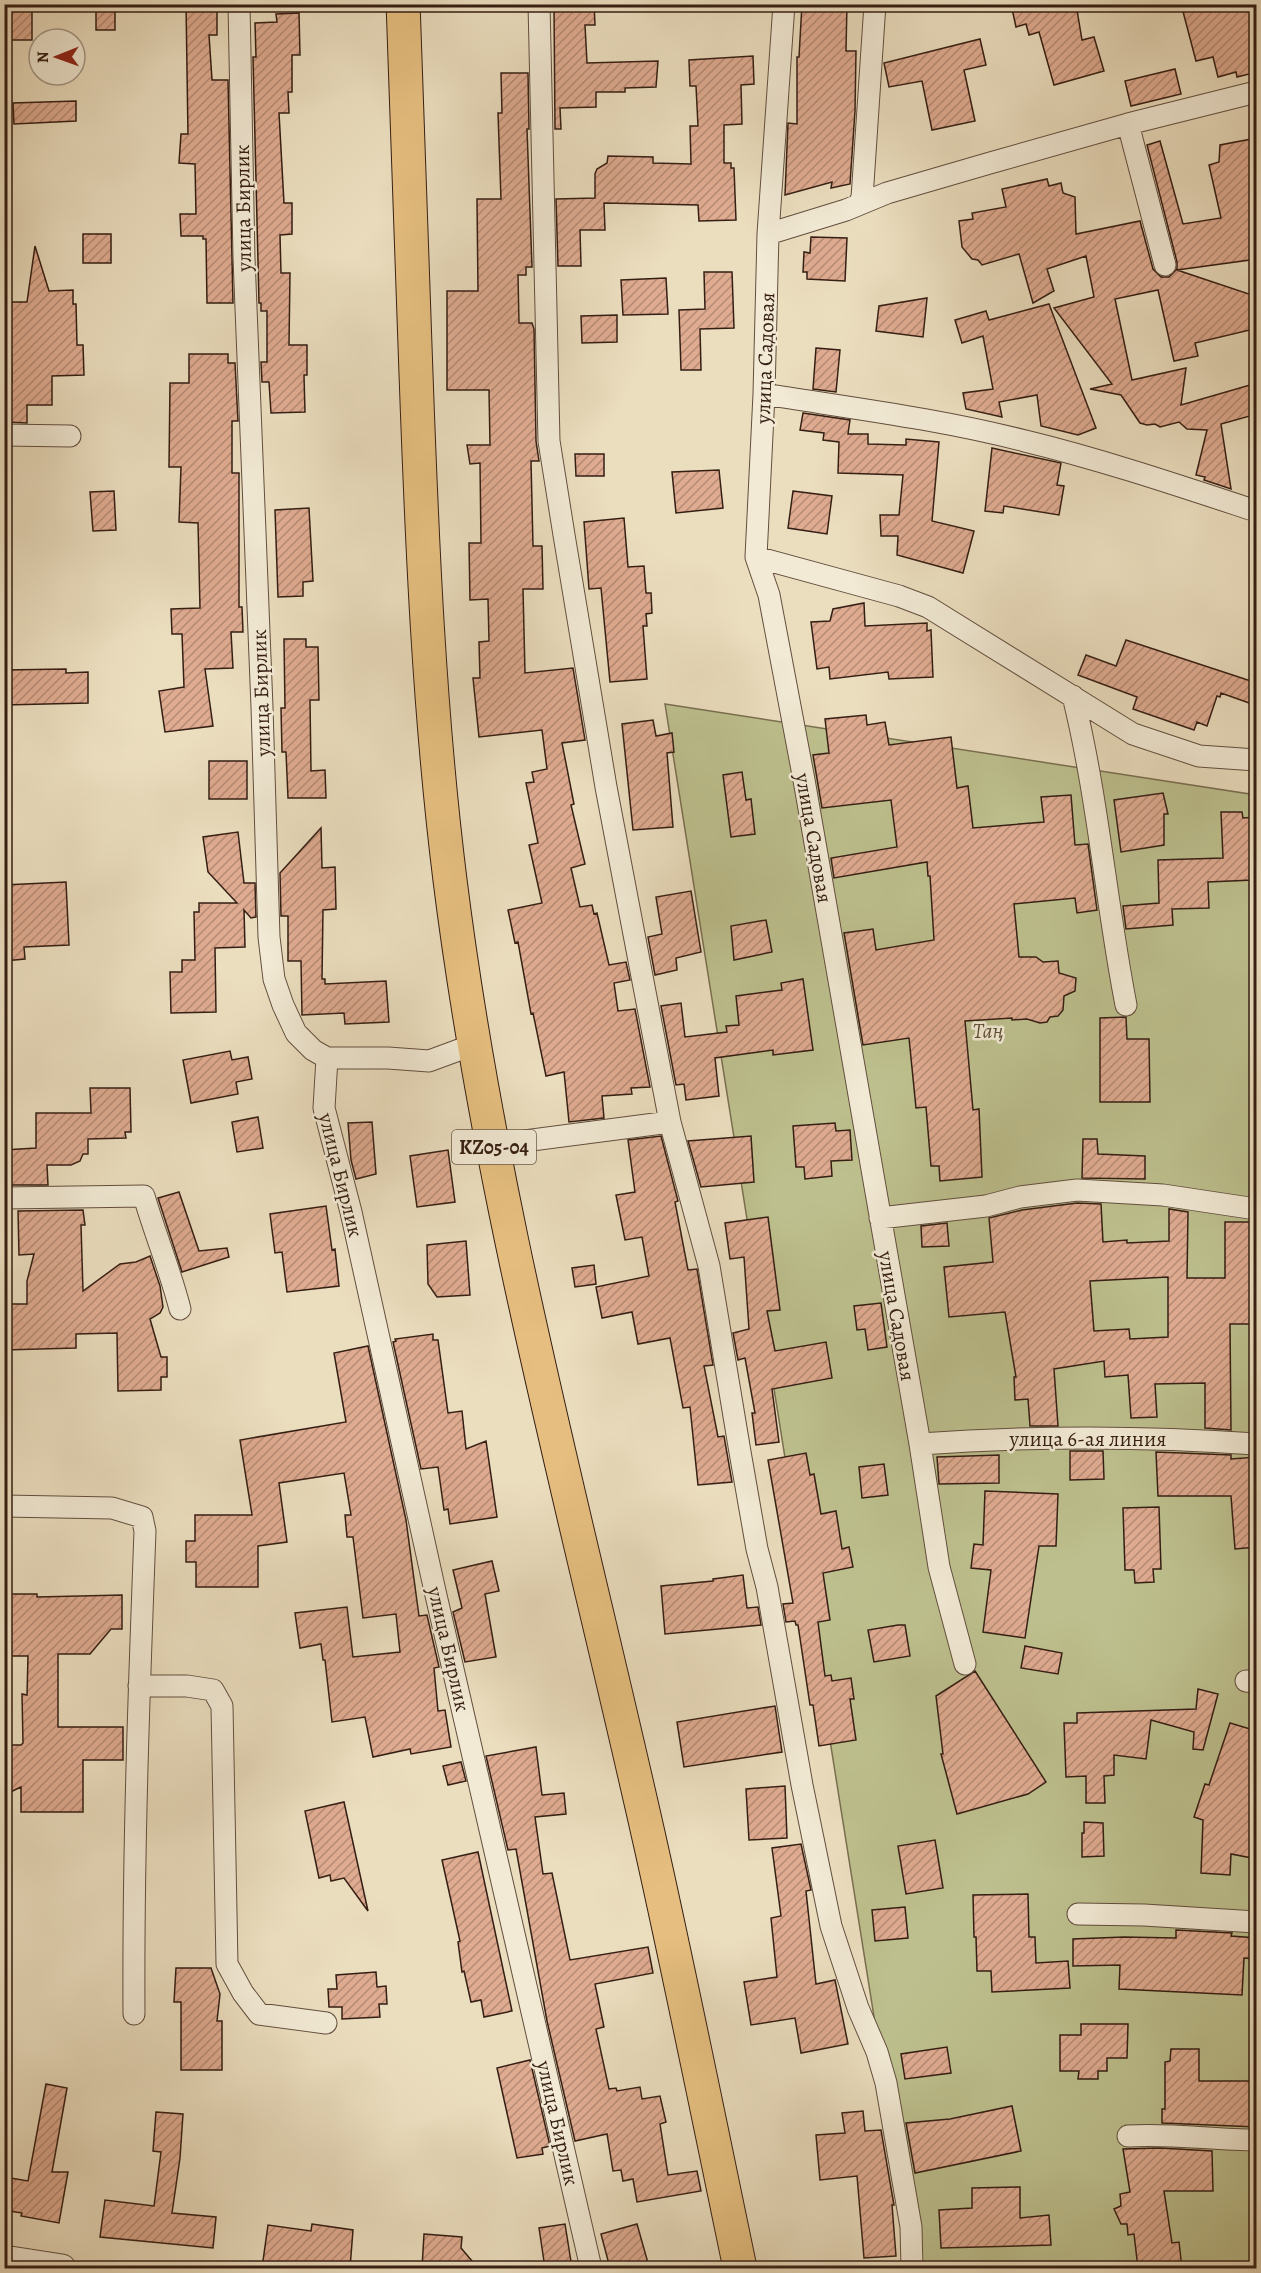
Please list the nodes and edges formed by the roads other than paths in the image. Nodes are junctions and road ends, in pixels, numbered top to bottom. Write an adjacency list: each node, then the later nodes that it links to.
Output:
1 (239, 4): 20 (street, улица Бирлик)
2 (403, 4): 19 (main road, KZ05-04)
3 (539, 4): 21 (street)
4 (784, 4): 9 (street, улица Садовая)
5 (875, 4): 8 (street)
6 (1257, 92): 7 (street)
7 (1128, 124): 8 (street); 10 (street)
8 (858, 205): 9 (street)
9 (768, 234): 11 (street, улица Садовая)
10 (1166, 265)
11 (764, 394): 14 (street); 15 (street, улица Садовая)
12 (4, 435): 13 (street)
13 (70, 436)
14 (1257, 511)
15 (756, 557): 16 (street); 25 (street, улица Садовая)
16 (1073, 696): 17 (street); 18 (street)
17 (1257, 760)
18 (1126, 1005)
19 (475, 1044): 20 (street); 22 (main road, KZ05-04)
20 (327, 1058): 40 (street, улица Бирлик)
21 (670, 1122): 22 (street); 42 (street)
22 (493, 1146): 41 (main road, KZ05-04)
23 (4, 1198): 26 (street)
24 (1257, 1209): 25 (street)
25 (880, 1218): 27 (street, улица Садовая)
26 (180, 1309)
27 (920, 1444): 28 (street, улица 6-ая линия); 30 (street, улица Садовая)
28 (1257, 1444)
29 (4, 1506): 31 (street)
30 (965, 1664)
31 (139, 1686): 34 (street); 35 (street)
32 (1078, 1914): 33 (street)
33 (1257, 1922)
34 (134, 2014)
35 (326, 2023)
36 (1128, 2136): 37 (street)
37 (1257, 2140)
38 (4, 2259): 39 (street)
39 (62, 2268)
40 (591, 2268)
41 (741, 2268)
42 (912, 2268)

